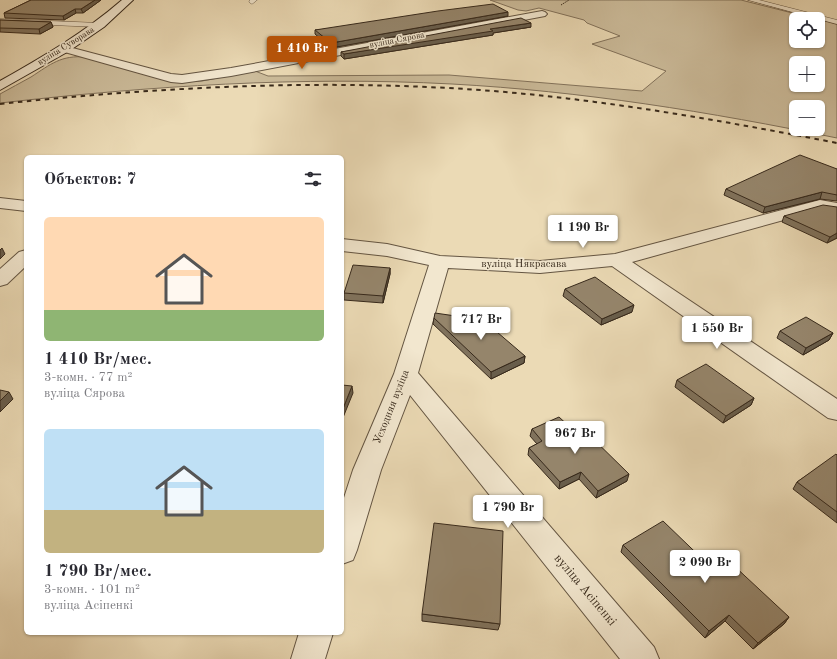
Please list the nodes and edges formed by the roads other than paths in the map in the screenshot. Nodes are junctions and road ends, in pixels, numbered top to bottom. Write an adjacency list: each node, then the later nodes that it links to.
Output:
1 (128, 0): 6 (street, вуліца Суворава)
2 (751, 0): 5 (lane)
3 (542, 14): 7 (street, вуліца Сярова)
4 (0, 21): 6 (lane)
5 (837, 22)
6 (100, 25): 7 (street, вуліца Суворава)
7 (65, 48): 8 (street, вуліца Суворава)
8 (0, 86)
9 (0, 203): 10 (street)
10 (24, 206)
11 (829, 206): 14 (street, вуліца Някрасава)
12 (344, 245): 15 (street, вуліца Някрасава)
13 (24, 258): 16 (street)
14 (616, 260): 15 (street, вуліца Някрасава); 18 (street)
15 (440, 262): 17 (street, Усходняя вуліца)
16 (0, 280)
17 (406, 374): 19 (street, Усходняя вуліца); 22 (street, вуліца Асіпенкі)
18 (837, 411)
19 (344, 544)
20 (315, 635): 21 (street)
21 (308, 659)
22 (642, 659)

